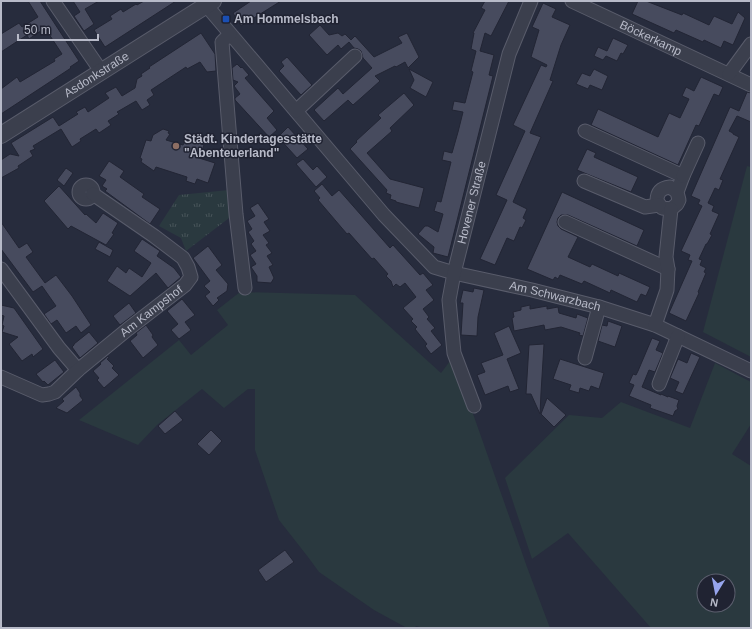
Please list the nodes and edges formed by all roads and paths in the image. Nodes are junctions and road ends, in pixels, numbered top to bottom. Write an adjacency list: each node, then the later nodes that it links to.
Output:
1 (53, 1): 8 (street)
2 (531, 1): 23 (street, Hovener Straße)
3 (572, 1): 9 (street, Böckerkamp)
4 (209, 3): 5 (street); 8 (street, Asdonkstraße)
5 (230, 34): 11 (street); 24 (street)
6 (751, 44): 9 (street)
7 (355, 56): 11 (street)
8 (100, 71): 13 (street, Asdonkstraße)
9 (730, 74): 10 (street, Böckerkamp)
10 (751, 85)
11 (296, 111): 23 (street)
12 (585, 131): 15 (street)
13 (1, 135)
14 (698, 142): 15 (street)
15 (683, 176): 17 (street)
16 (584, 181): 19 (street)
17 (677, 192): 19 (street); 19 (street)
18 (93, 194): 29 (street, Am Kampshof)
19 (665, 207): 22 (street)
20 (565, 222): 22 (street)
21 (1, 269): 29 (street)
22 (668, 269): 26 (street)
23 (454, 273): 25 (street, Am Schwarzbach); 33 (street, Hovener Straße)
24 (245, 288)
25 (599, 307): 26 (street, Am Schwarzbach); 28 (street)
26 (655, 325): 27 (street, Am Schwarzbach)
27 (678, 336): 30 (street, Am Schwarzbach); 32 (street)
28 (585, 358)
29 (78, 370): 31 (street, Am Kampshof)
30 (751, 372)
31 (1, 377)
32 (659, 384)
33 (474, 406)

